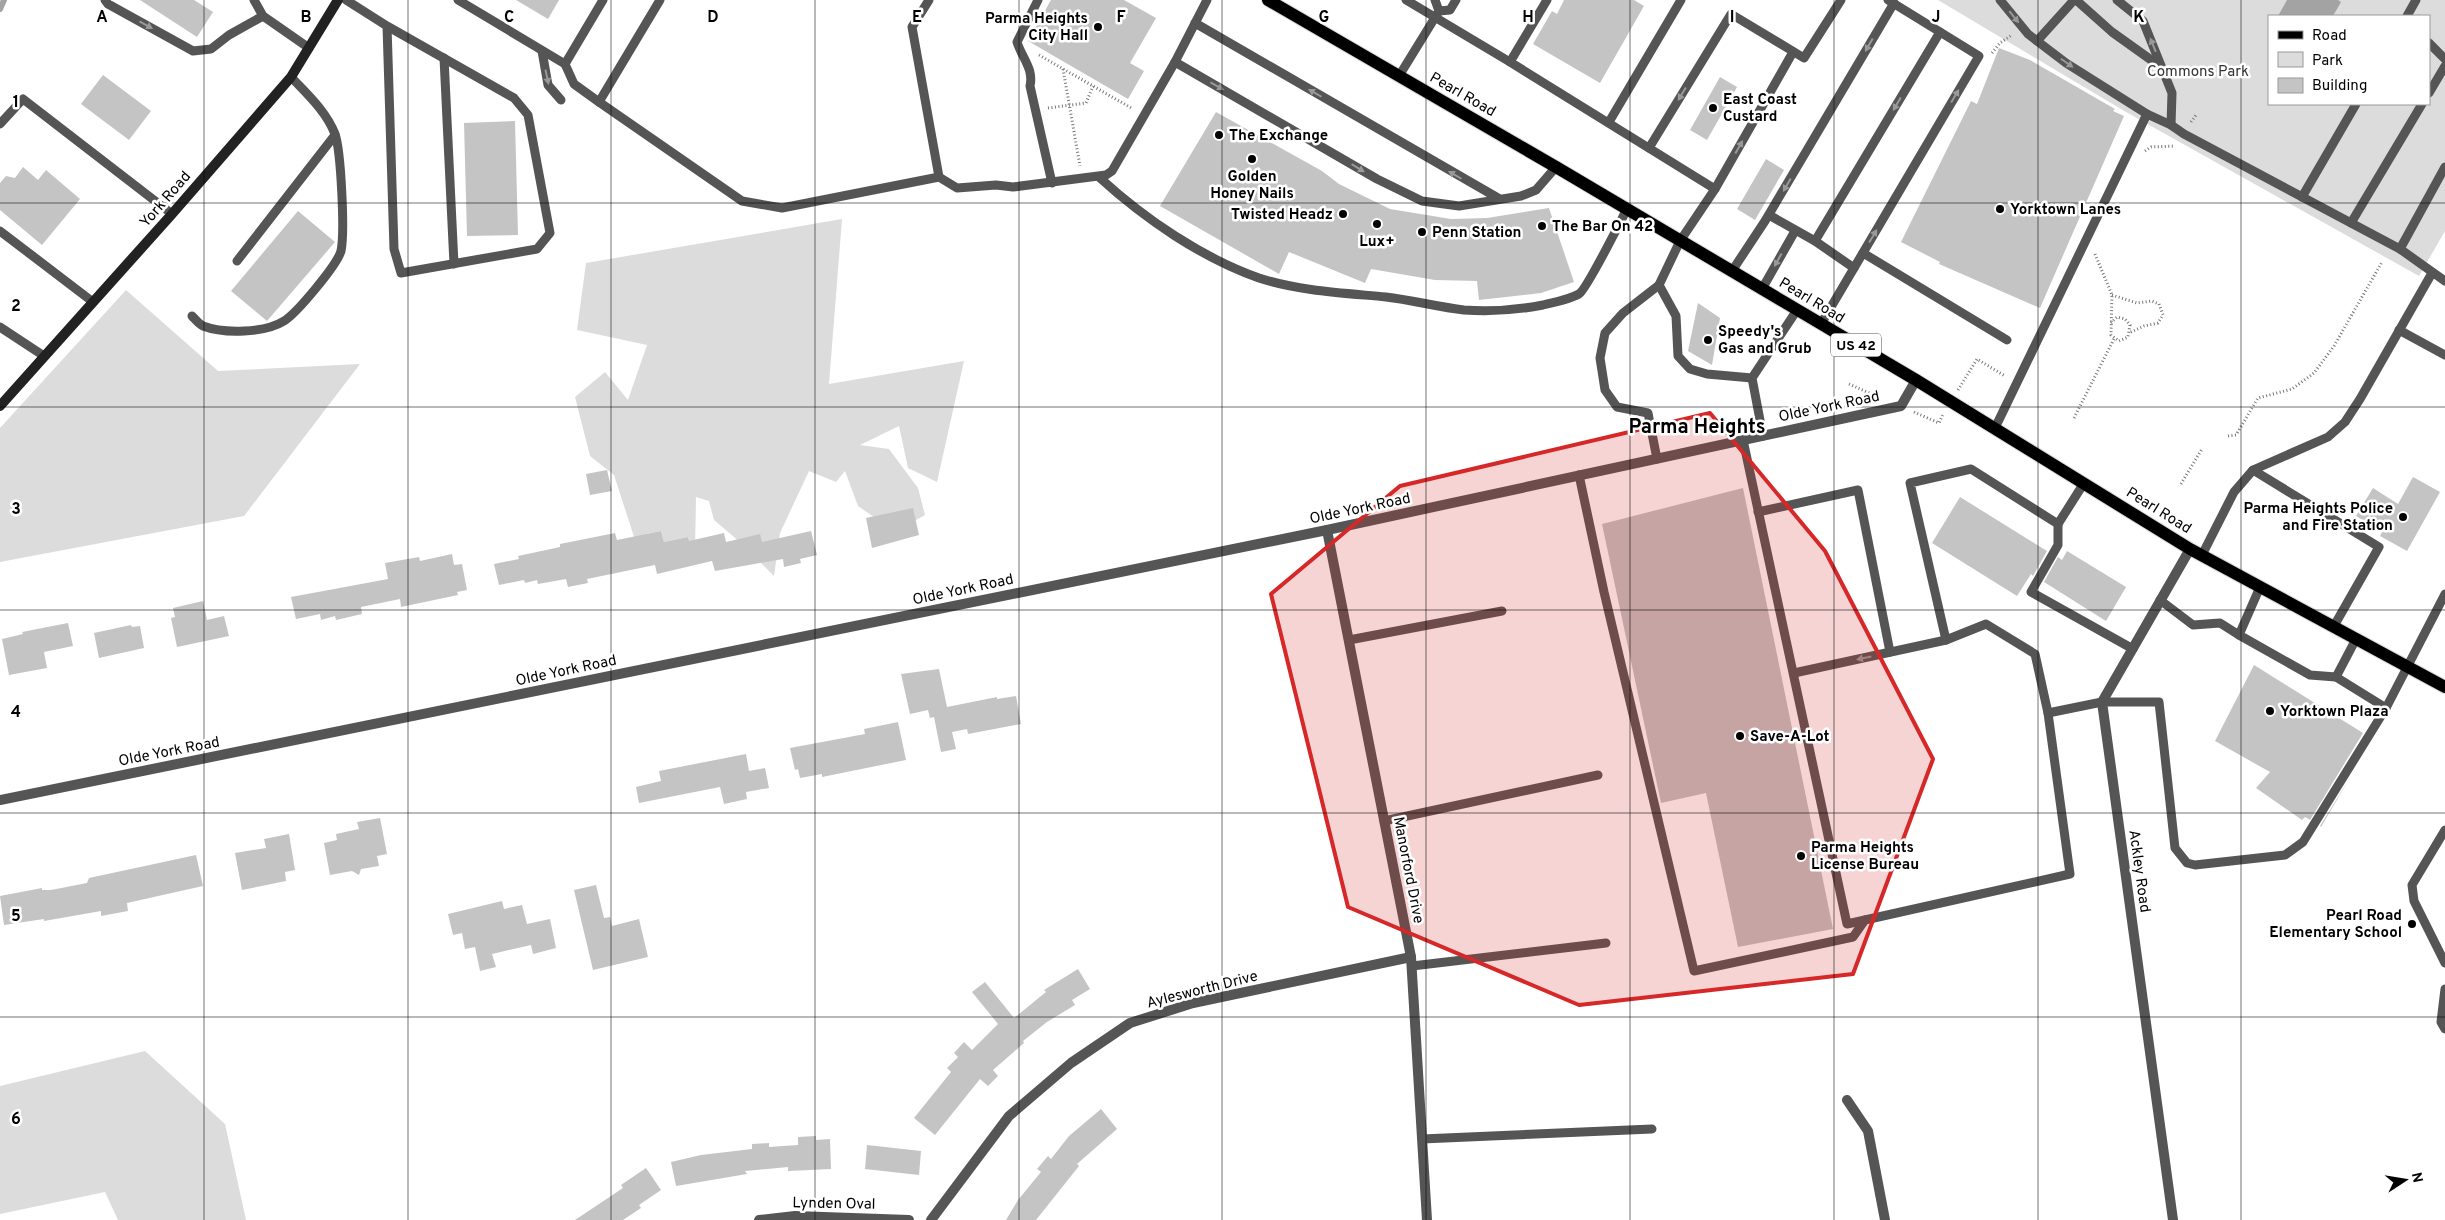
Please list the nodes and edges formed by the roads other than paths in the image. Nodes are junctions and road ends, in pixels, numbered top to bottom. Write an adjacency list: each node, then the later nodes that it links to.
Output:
1 (105, 0): 25 (lane, one-way to 25)
2 (254, 0): 25 (lane)
3 (338, 0): 31 (main road, York Road)
4 (346, 0): 27 (lane)
5 (458, 0): 32 (lane)
6 (603, 0): 38 (lane)
7 (660, 0): 45 (lane)
8 (929, 0): 56 (lane)
9 (1038, 0): 58 (lane)
10 (1207, 0): 26 (lane)
11 (1268, 0): 41 (main road, Pearl Road / US 42)
12 (1406, 0): 23 (lane)
13 (1435, 0): 23 (lane)
14 (1456, 0): 23 (lane)
15 (1547, 0): 37 (lane)
16 (1681, 0): 49 (lane)
17 (1841, 0): 33 (lane)
18 (2000, 0): 29 (lane, one-way to 29)
19 (2075, 0): 29 (lane); 40 (lane)
20 (2117, 0): 40 (lane, one-way to 20)
21 (2416, 0): 24 (lane)
22 (1891, 2): 28 (lane); 64 (lane, one-way to 64)
23 (1437, 14): 37 (lane); 41 (lane)
24 (2408, 15)
25 (263, 16): 31 (lane)
26 (1195, 23): 36 (lane); 61 (lane, one-way to 26)
27 (387, 26): 34 (lane); 73 (lane)
28 (1940, 32): 69 (lane, one-way to 69); 71 (lane, one-way to 28)
29 (2037, 41): 48 (lane, one-way to 48)
30 (2430, 44): 35 (lane)
31 (309, 48): 42 (main road, York Road)
32 (542, 51): 38 (lane); 44 (lane, one-way to 44)
33 (1793, 52): 53 (lane, one-way to 53); 59 (lane, one-way to 33)
34 (444, 58): 73 (lane); 73 (lane)
35 (2445, 59)
36 (1175, 62): 57 (lane); 61 (lane, one-way to 61)
37 (1510, 62): 49 (lane)
38 (565, 64): 45 (lane)
39 (2445, 66): 43 (lane)
40 (2161, 67): 51 (lane)
41 (1399, 76): 54 (main road, Pearl Road / US 42)
42 (291, 77): 52 (lane); 63 (main road, York Road)
43 (2430, 91)
44 (561, 100)
45 (599, 102): 56 (lane)
46 (2355, 105): 60 (lane)
47 (2421, 105): 65 (lane)
48 (2147, 114): 51 (lane); 92 (lane)
49 (1608, 122): 53 (lane)
50 (0, 124): 63 (lane)
51 (2171, 125): 60 (lane)
52 (335, 135): 72 (lane); 82 (lane)
53 (1649, 148): 59 (lane)
54 (1556, 167): 61 (lane); 62 (main road, Pearl Road / US 42)
55 (2445, 167): 70 (lane)
56 (939, 177): 58 (lane)
57 (1100, 178): 58 (lane); 62 (lane)
58 (1052, 183)
59 (1715, 189): 68 (lane)
60 (2302, 197): 65 (lane)
61 (1498, 198)
62 (1627, 209): 68 (main road, Pearl Road / US 42)
63 (172, 214): 80 (main road, York Road)
64 (1769, 215): 67 (lane); 75 (lane)
65 (2351, 223): 70 (lane)
66 (0, 231): 80 (lane)
67 (1796, 231): 69 (lane); 79 (lane, one-way to 79)
68 (1680, 240): 75 (main road, Pearl Road / US 42); 78 (lane)
69 (1815, 241): 74 (lane)
70 (2400, 249): 76 (lane)
71 (1863, 253): 74 (lane); 86 (lane)
72 (237, 261)
73 (454, 264)
74 (1854, 268): 83 (lane)
75 (1732, 271): 79 (main road, Pearl Road / US 42)
76 (2432, 273): 77 (lane); 85 (lane)
77 (2445, 281)
78 (1659, 285): 89 (lane); 95 (lane)
79 (1762, 289): 81 (main road, Pearl Road / US 42)
80 (93, 302): 88 (main road, York Road)
81 (1797, 310): 83 (main road, Pearl Road / US 42); 89 (lane)
82 (192, 316)
83 (1821, 324): 90 (main road, Pearl Road / US 42)
84 (0, 327): 88 (lane)
85 (2399, 330): 87 (lane); 96 (lane)
86 (2007, 340)
87 (2445, 354)
88 (44, 356): 91 (main road, York Road)
89 (1752, 378): 93 (lane)
90 (1916, 380): 92 (main road, Pearl Road / US 42); 93 (street, Olde York Road)
91 (0, 406)
92 (1995, 428): 98 (main road, Pearl Road / US 42)
93 (1764, 436): 94 (street, Olde York Road)
94 (1743, 440): 95 (street, Olde York Road); 99 (lane)
95 (1657, 459): 97 (street, Olde York Road)
96 (2253, 470): 102 (lane); 107 (lane)
97 (1580, 476): 101 (street, Olde York Road); 125 (lane)
98 (2084, 483): 100 (lane); 102 (main road, Pearl Road / US 42)
99 (1758, 512): 113 (lane); 115 (lane)
100 (2058, 524): 111 (lane); 112 (lane)
101 (1327, 530): 110 (street, Manorford Drive); 122 (street, Olde York Road)
102 (2196, 552): 103 (main road, Pearl Road / US 42); 105 (street)
103 (2260, 587): 107 (main road, Pearl Road / US 42); 108 (lane)
104 (2445, 594): 114 (lane)
105 (2160, 600): 108 (lane); 112 (street)
106 (1502, 611): 110 (lane)
107 (2334, 626): 109 (main road, Pearl Road / US 42)
108 (2239, 636): 116 (lane)
109 (2356, 638): 114 (main road, Pearl Road / US 42); 116 (lane)
110 (1349, 640): 123 (street, Manorford Drive)
111 (1946, 640): 113 (lane); 120 (lane)
112 (2133, 649): 118 (street)
113 (1890, 652): 115 (lane, one-way to 115)
114 (2407, 666): 117 (main road, Pearl Road / US 42); 119 (lane)
115 (1794, 673): 125 (lane)
116 (2336, 677): 119 (lane)
117 (2445, 687)
118 (2102, 702): 119 (lane); 120 (lane); 139 (street, Ackley Road)
119 (2386, 708)
120 (2048, 713): 125 (lane)
121 (1598, 775): 123 (lane)
122 (0, 800)
123 (1384, 821): 127 (street, Manorford Drive)
124 (2445, 830): 128 (lane)
125 (1865, 920)
126 (1606, 943): 127 (lane)
127 (1411, 961): 133 (street, Manorford Drive); 136 (street, Aylesworth Drive)
128 (2445, 963)
129 (2445, 989): 130 (lane)
130 (2445, 1029)
131 (1847, 1100): 138 (street)
132 (1652, 1129): 133 (lane)
133 (1422, 1139): 137 (street, Manorford Drive)
134 (759, 1220): 135 (street, Lynden Oval)
135 (909, 1220)
136 (931, 1220)
137 (1427, 1220)
138 (1885, 1220)
139 (2173, 1220)

